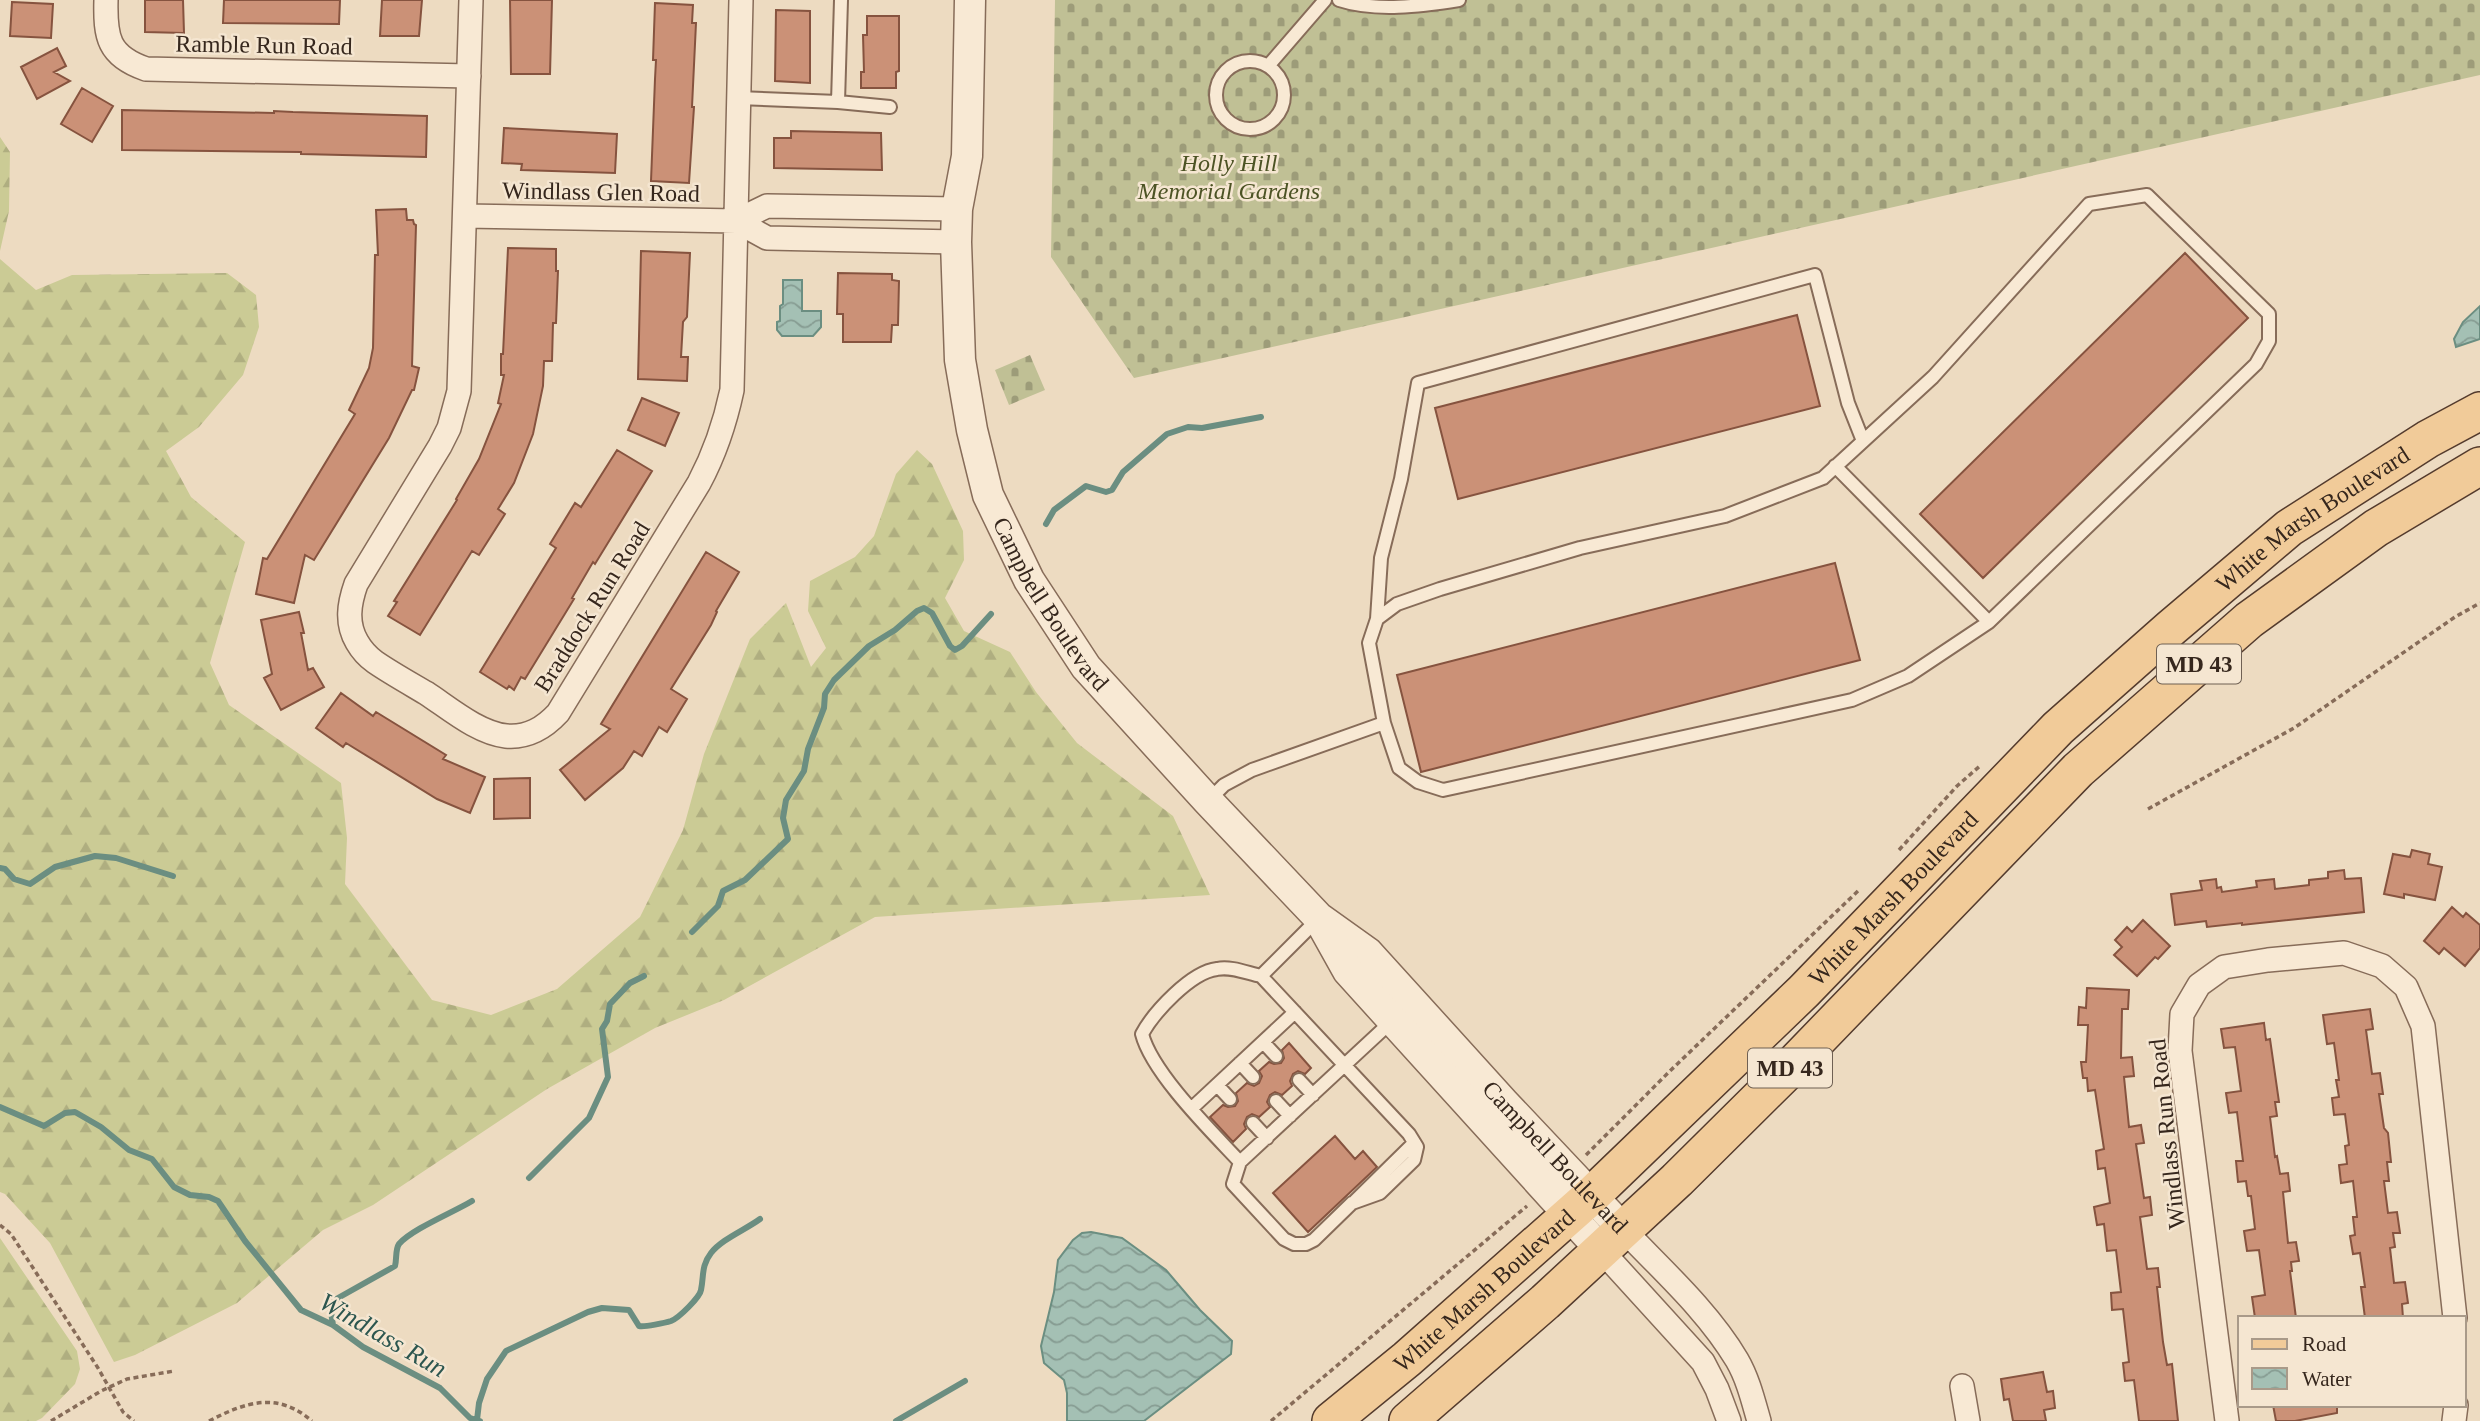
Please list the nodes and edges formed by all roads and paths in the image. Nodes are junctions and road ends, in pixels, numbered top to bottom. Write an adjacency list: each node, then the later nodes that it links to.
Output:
1 (106, 0): 11 (street, Ramble Run Road)
2 (471, 0): 11 (street, Braddock Run Road)
3 (741, 0): 12 (street)
4 (841, 0): 13 (lane)
5 (951, 0): 15 (street, Campbell Boulevard)
6 (970, 0): 15 (street, Campbell Boulevard)
7 (1325, 0): 10 (lane)
8 (1339, 0): 9 (lane)
9 (1459, 0)
10 (1268, 65): 10 (lane)
11 (469, 76): 16 (street, Braddock Run Road)
12 (738, 98): 13 (lane); 17 (street)
13 (838, 102): 14 (lane)
14 (890, 107)
15 (957, 209): 17 (street, Windlass Glen Road); 18 (street, Campbell Boulevard)
16 (464, 216): 17 (street, Windlass Glen Road); 17 (street, Braddock Run Road)
17 (736, 221): 18 (street, Windlass Glen Road)
18 (956, 242): 27 (street, Campbell Boulevard)
19 (2480, 411): 48 (main road, White Marsh Boulevard / MD 43)
20 (1863, 441): 21 (lane); 24 (lane); 25 (lane)
21 (1835, 466): 24 (lane); 25 (lane)
22 (2480, 466): 48 (main road, White Marsh Boulevard / MD 43)
23 (2480, 603): 28 (path)
24 (1377, 619): 26 (lane)
25 (1989, 622): 26 (lane)
26 (1384, 723): 27 (lane)
27 (1208, 801): 29 (street, Campbell Boulevard)
28 (2148, 809)
29 (1319, 918): 30 (lane); 32 (street, Campbell Boulevard); 48 (street, Campbell Boulevard)
30 (1261, 976): 31 (lane); 43 (lane)
31 (1295, 1012): 33 (lane); 36 (lane)
32 (1392, 1021): 36 (lane); 48 (street, Campbell Boulevard)
33 (1263, 1042): 34 (lane); 35 (lane)
34 (1276, 1056)
35 (1240, 1063): 37 (lane); 39 (lane)
36 (1346, 1065): 40 (lane); 47 (lane)
37 (1253, 1077)
38 (1299, 1080): 40 (lane)
39 (1217, 1085): 41 (lane); 43 (lane)
40 (1313, 1095): 44 (lane)
41 (1230, 1099)
42 (1276, 1101): 44 (lane)
43 (1191, 1109): 47 (lane)
44 (1290, 1116): 46 (lane)
45 (1253, 1123): 46 (lane)
46 (1267, 1138): 47 (lane)
47 (1240, 1162)
48 (1593, 1223): 58 (main road, White Marsh Boulevard / MD 43); 59 (main road); 60 (main road, White Marsh Boulevard / MD 43); 61 (street, Campbell Boulevard); 62 (street, Campbell Boulevard)
49 (0, 1225): 53 (path)
50 (2455, 1316): 64 (street, Windlass Run Road)
51 (174, 1371): 53 (path)
52 (1962, 1386): 63 (street)
53 (110, 1387): 54 (path); 55 (path)
54 (51, 1421)
55 (134, 1421)
56 (209, 1421): 57 (path)
57 (313, 1421)
58 (1331, 1421)
59 (1367, 1421)
60 (1408, 1421)
61 (1729, 1421)
62 (1759, 1421)
63 (1968, 1421)
64 (2227, 1421)

